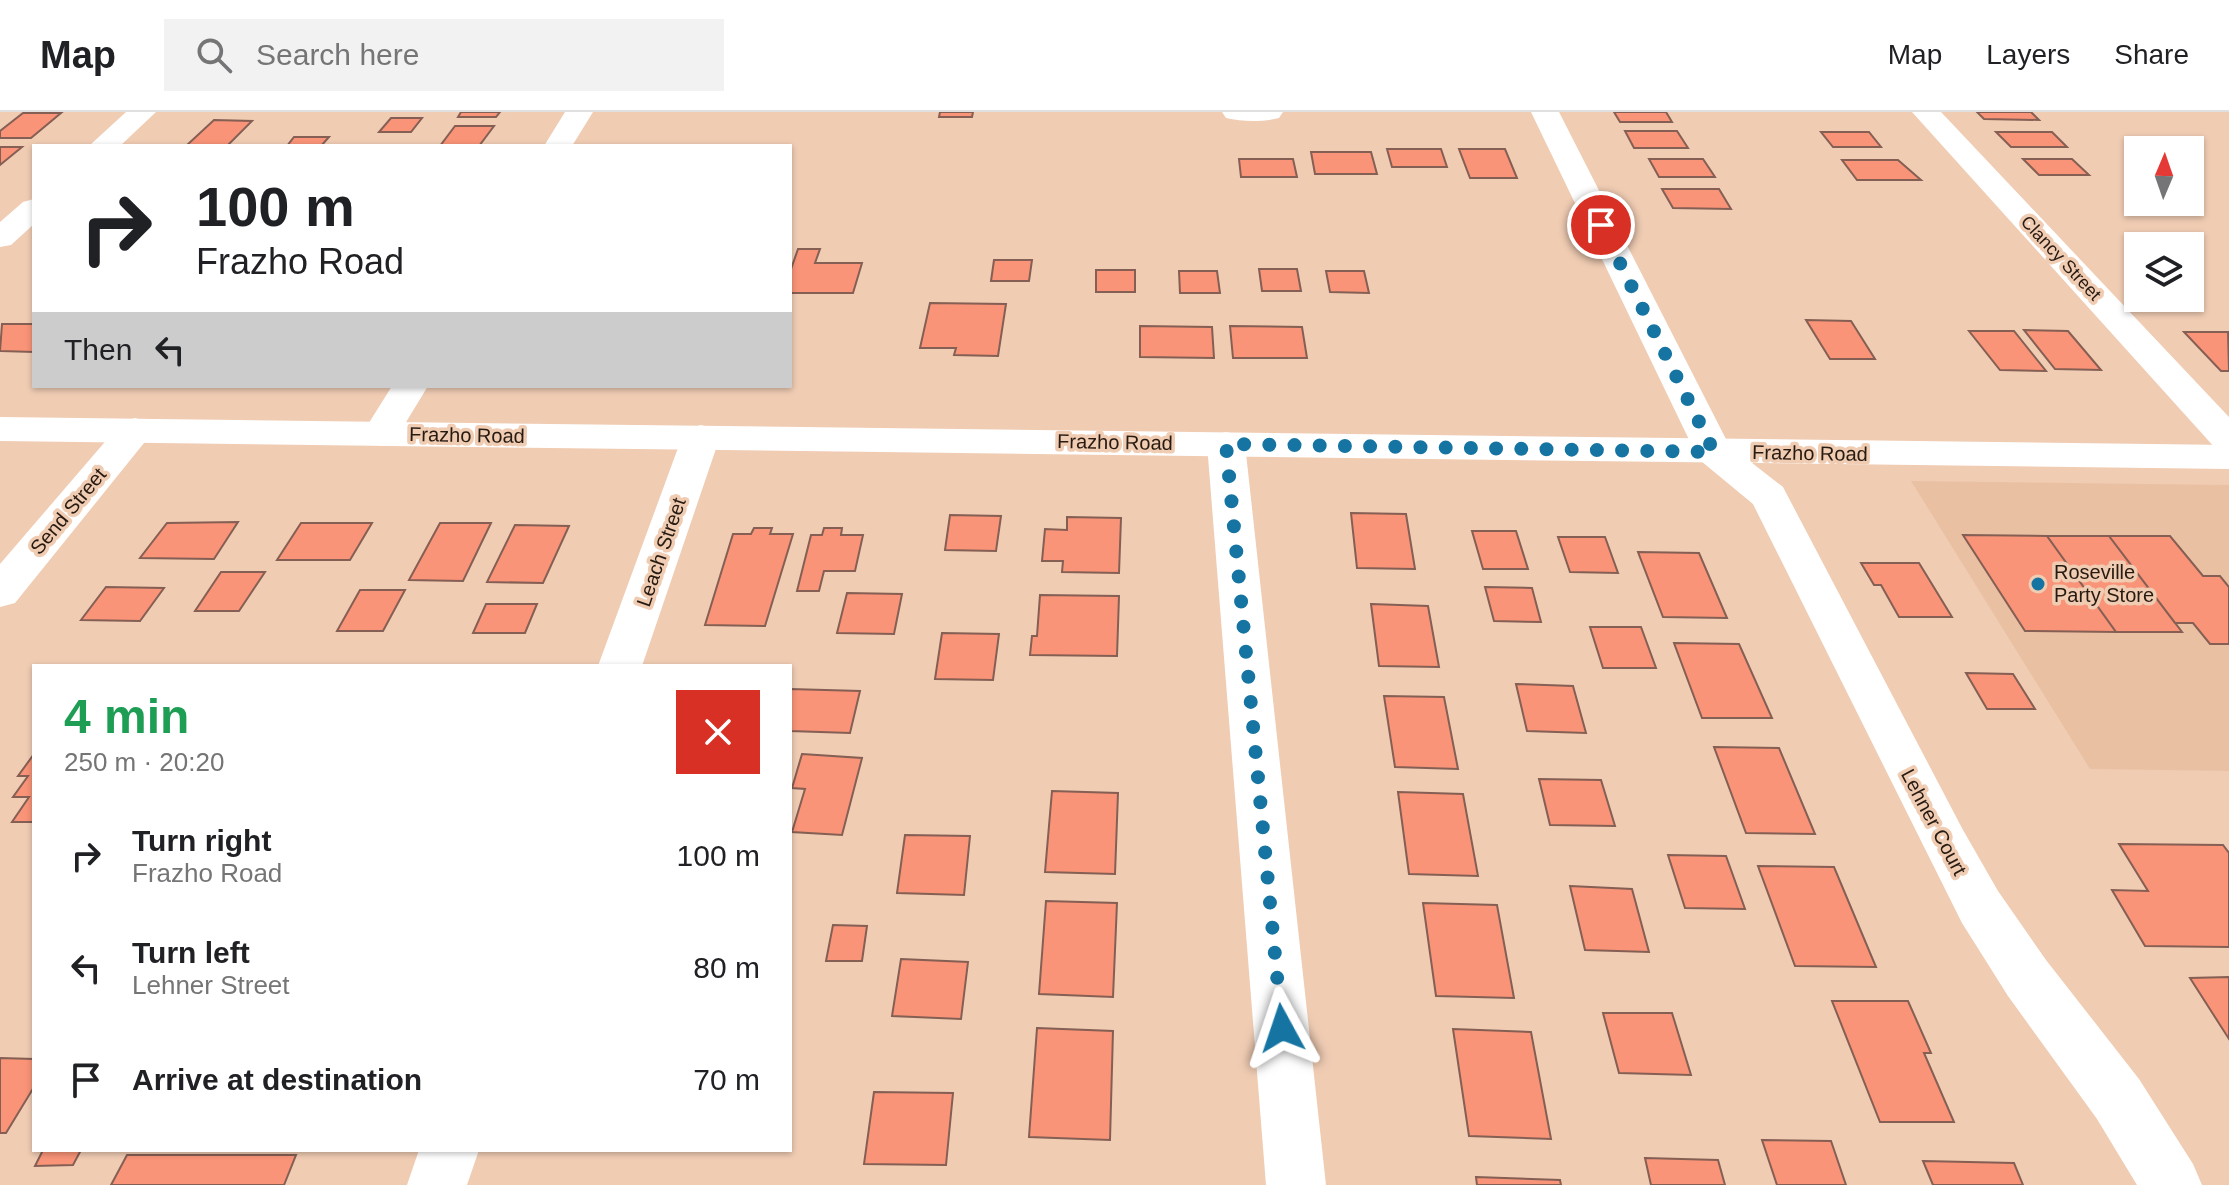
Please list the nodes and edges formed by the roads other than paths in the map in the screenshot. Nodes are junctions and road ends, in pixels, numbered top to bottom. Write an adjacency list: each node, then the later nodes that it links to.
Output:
1 (142, 112): 7 (street)
2 (579, 112): 8 (street)
3 (1236, 112): 4 (street)
4 (1269, 112)
5 (1545, 112): 18 (street)
6 (1926, 112): 16 (street, Clancy Street)
7 (105, 144)
8 (559, 144)
9 (32, 210): 10 (street)
10 (0, 238)
11 (409, 388): 14 (street)
12 (0, 429): 13 (street, Frazho Road)
13 (135, 430): 14 (street, Frazho Road); 20 (street, Send Street)
14 (381, 434): 15 (street, Frazho Road)
15 (701, 437): 17 (street, Frazho Road); 21 (street, Leach Street)
16 (2229, 440)
17 (1226, 444): 18 (street, Frazho Road); 24 (street)
18 (1714, 452): 19 (street, Frazho Road); 25 (street, Lehner Court)
19 (2229, 457)
20 (0, 592)
21 (621, 664)
22 (448, 1152): 23 (street)
23 (437, 1185)
24 (1296, 1185)
25 (2172, 1185)

